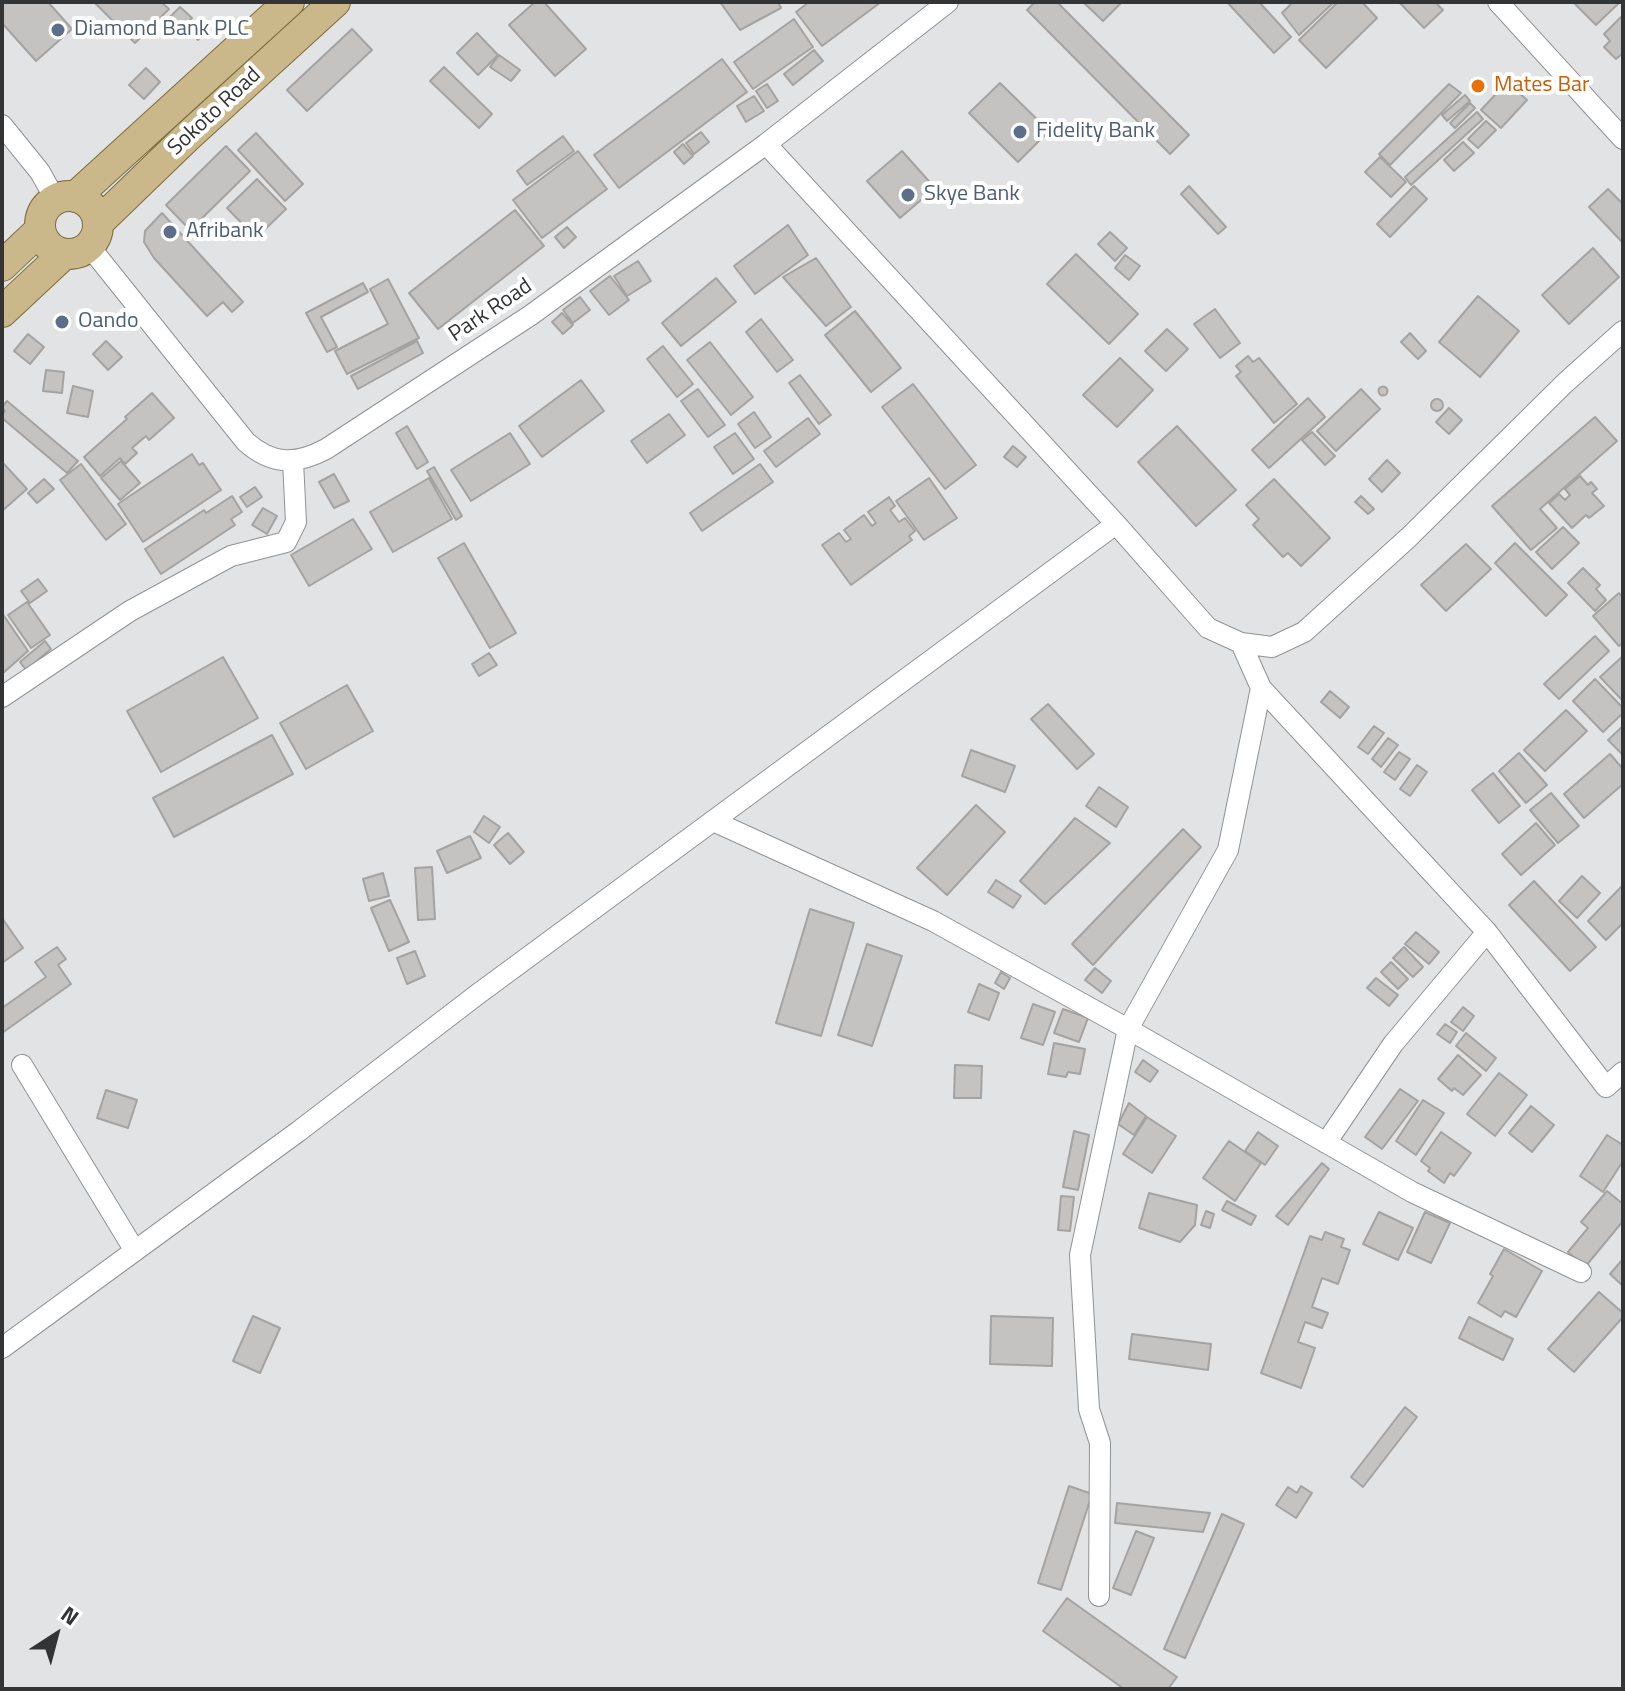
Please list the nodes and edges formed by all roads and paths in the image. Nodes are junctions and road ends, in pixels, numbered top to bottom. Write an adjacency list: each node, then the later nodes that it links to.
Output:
1 (289, 2): 8 (main road, Sokoto Road)
2 (335, 2): 10 (main road, Sokoto Road)
3 (948, 2): 7 (street, Park Road)
4 (1498, 2): 6 (street)
5 (2, 125): 8 (street)
6 (1623, 139)
7 (766, 144): 14 (street, Park Road); 15 (street)
8 (65, 198): 9 (main road); 10 (main road)
9 (40, 230): 10 (main road); 11 (main road)
10 (84, 241): 12 (main road, Sokoto Road); 14 (street)
11 (2, 266)
12 (2, 312)
13 (1623, 331): 16 (street)
14 (293, 461): 18 (street)
15 (1116, 524): 16 (street); 19 (street)
16 (1241, 643): 17 (street)
17 (1261, 688): 20 (street); 21 (street)
18 (2, 697)
19 (713, 821): 21 (street); 25 (street)
20 (1487, 932): 23 (street); 24 (street)
21 (1128, 1029): 24 (street); 28 (street)
22 (22, 1065): 25 (street)
23 (1623, 1072)
24 (1326, 1143): 26 (street)
25 (135, 1251): 27 (street)
26 (1581, 1272)
27 (2, 1348)
28 (1099, 1596)

